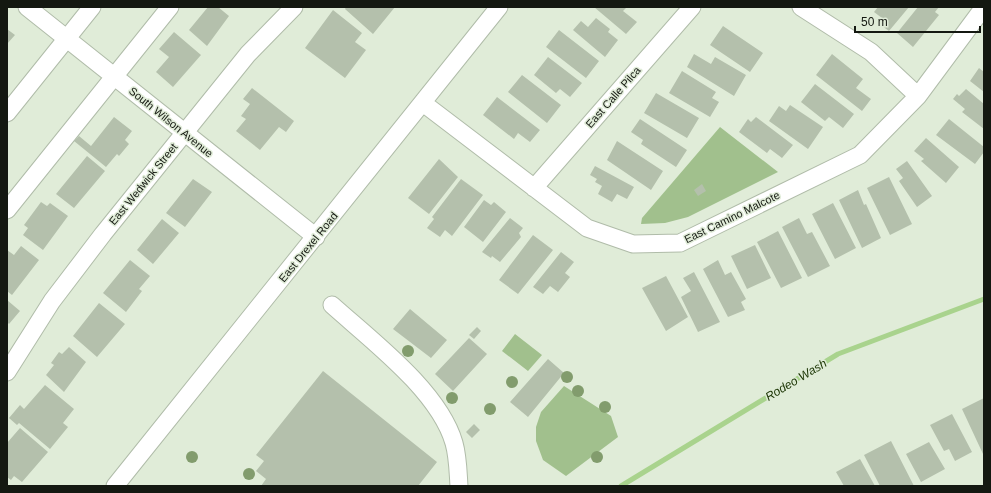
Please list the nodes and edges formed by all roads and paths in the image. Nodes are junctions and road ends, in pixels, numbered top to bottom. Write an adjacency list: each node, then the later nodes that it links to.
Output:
1 (27, 7): 9 (street, South Wilson Avenue)
2 (92, 7): 9 (street)
3 (170, 7): 10 (street)
4 (294, 7): 14 (street, East Wedwick Street)
5 (499, 7): 12 (street, East Drexel Road)
6 (692, 7): 15 (street, East Calle Pilca)
7 (801, 7): 11 (street)
8 (984, 7): 11 (street, East Camino Malcote)
9 (67, 39): 10 (street, South Wilson Avenue); 13 (street)
10 (114, 77): 14 (street, South Wilson Avenue); 16 (street)
11 (918, 96): 15 (street, East Camino Malcote)
12 (423, 103): 15 (street, East Camino Malcote); 17 (street, East Drexel Road)
13 (7, 113)
14 (185, 133): 17 (street, South Wilson Avenue); 19 (street, East Wedwick Street)
15 (534, 188)
16 (7, 210)
17 (316, 237): 20 (street, East Drexel Road)
18 (332, 305): 21 (street)
19 (7, 372)
20 (115, 486)
21 (459, 486)

